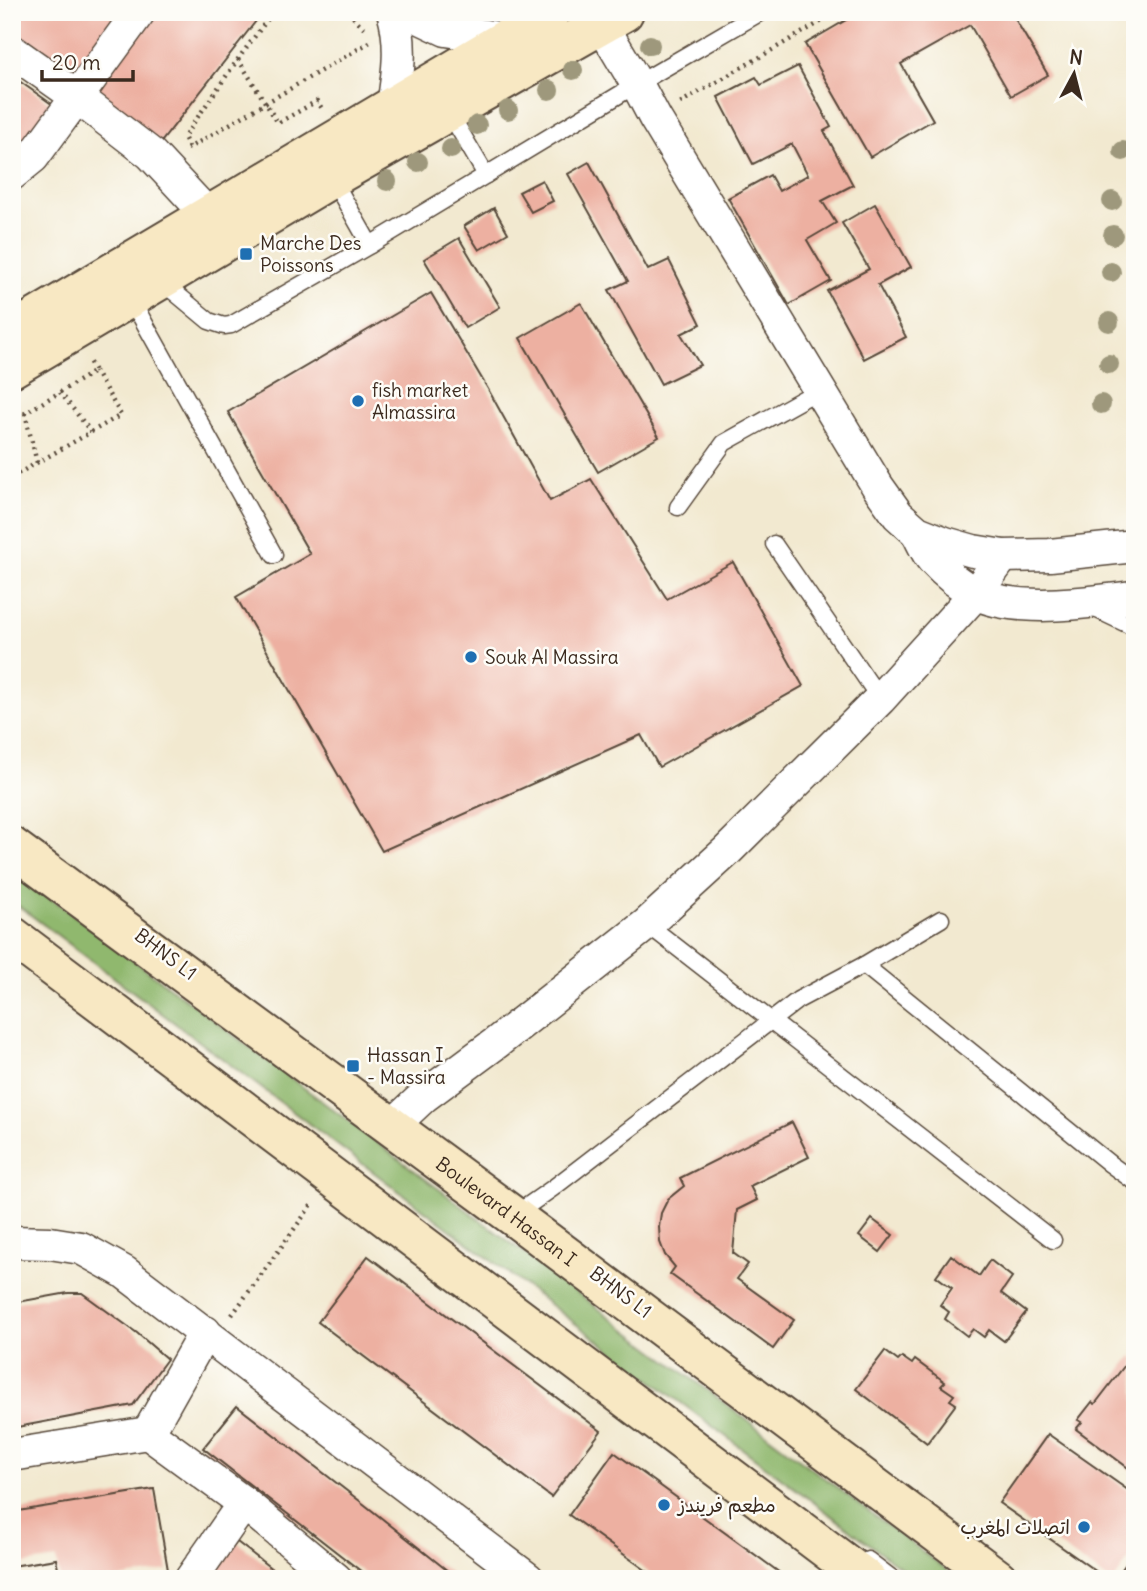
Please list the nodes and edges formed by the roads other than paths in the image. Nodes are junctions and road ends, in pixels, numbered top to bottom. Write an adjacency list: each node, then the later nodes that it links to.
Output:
1 (139, 12): 10 (street)
2 (393, 12): 11 (street)
3 (408, 12): 7 (street)
4 (551, 12): 7 (main road)
5 (761, 12): 9 (lane)
6 (606, 17): 9 (street); 12 (main road)
7 (506, 39): 11 (main road)
8 (12, 51): 10 (street)
9 (637, 84): 14 (lane); 21 (street)
10 (77, 97): 13 (street); 16 (street)
11 (393, 106): 16 (main road)
12 (449, 112): 14 (lane); 15 (main road)
13 (12, 174)
14 (486, 175): 17 (lane)
15 (332, 178): 17 (lane); 18 (main road)
16 (208, 215): 19 (main road)
17 (370, 245): 18 (lane)
18 (146, 290): 20 (main road); 26 (lane)
19 (12, 332)
20 (12, 368)
21 (819, 390): 22 (lane); 23 (street)
22 (678, 507)
23 (917, 532): 27 (street); 28 (street)
24 (774, 544): 32 (lane)
25 (1135, 546): 27 (street)
26 (274, 555)
27 (1003, 555): 28 (street)
28 (976, 593): 30 (street); 32 (street)
29 (1135, 597): 30 (street)
30 (1083, 603): 31 (lane)
31 (1135, 628)
32 (880, 699): 37 (street)
33 (12, 847): 41 (main road, Boulevard Hassan I)
34 (12, 865): 35 (lane)
35 (72, 910)
36 (941, 919): 39 (lane)
37 (647, 924): 40 (lane); 41 (street)
38 (18, 931): 43 (lane); 51 (main road)
39 (864, 965): 40 (lane); 42 (lane)
40 (771, 1020): 44 (lane); 45 (lane)
41 (391, 1126): 44 (main road, Boulevard Hassan I)
42 (1135, 1182)
43 (391, 1202)
44 (513, 1216): 56 (main road, Boulevard Hassan I)
45 (1053, 1240)
46 (12, 1242): 47 (street)
47 (209, 1336): 48 (street); 54 (street)
48 (148, 1433): 49 (street); 50 (street)
49 (12, 1455)
50 (244, 1503): 52 (street); 53 (street)
51 (863, 1566): 55 (lane)
52 (335, 1578)
53 (191, 1579)
54 (528, 1579)
55 (893, 1579)
56 (998, 1579)

